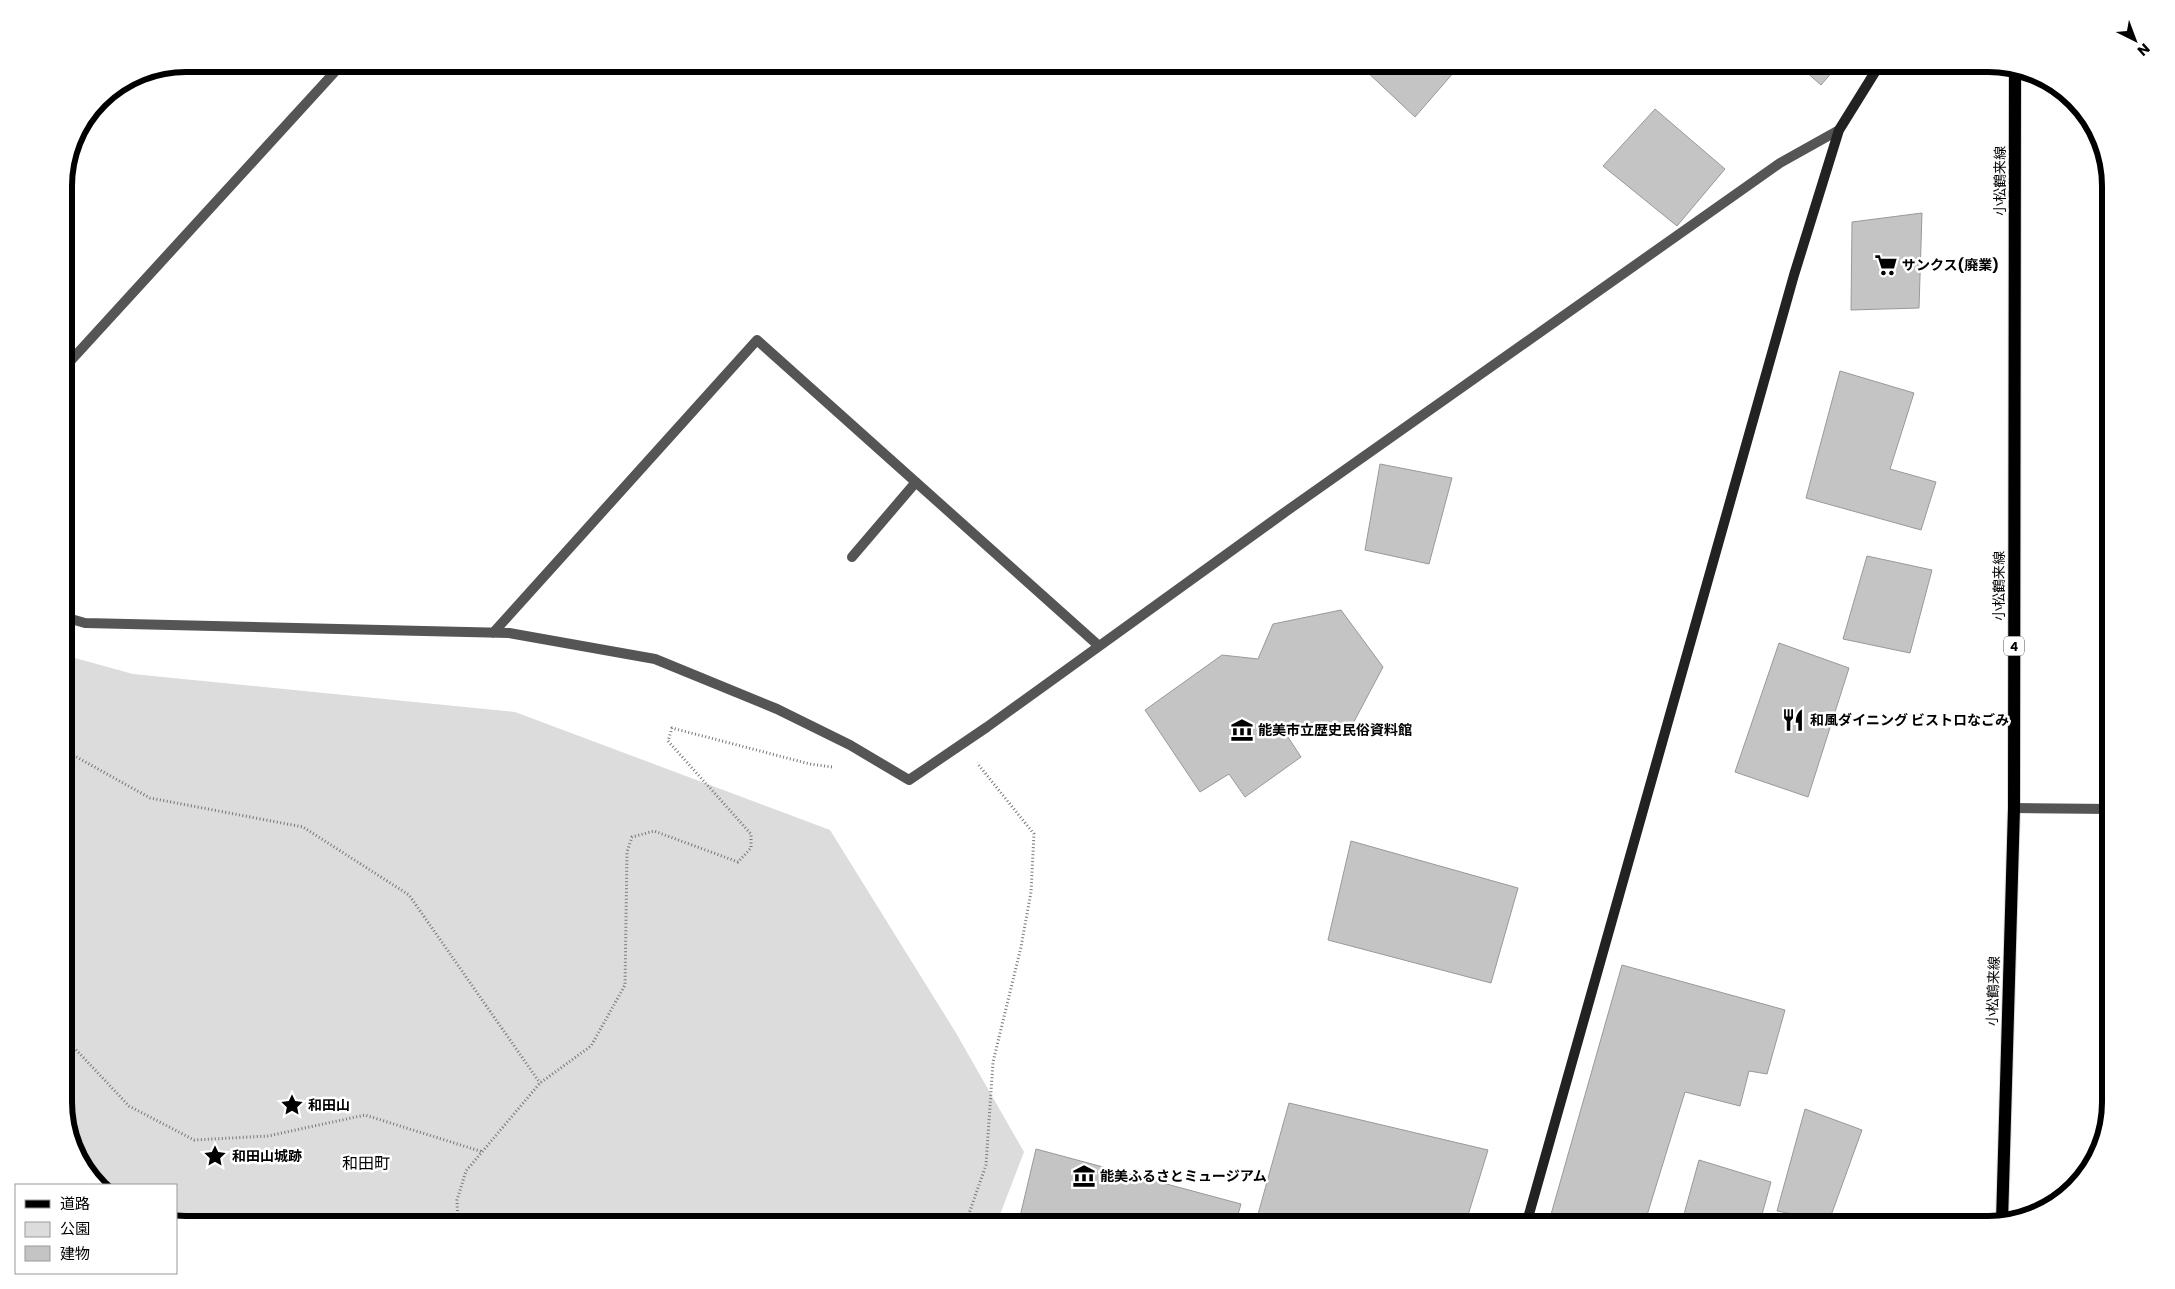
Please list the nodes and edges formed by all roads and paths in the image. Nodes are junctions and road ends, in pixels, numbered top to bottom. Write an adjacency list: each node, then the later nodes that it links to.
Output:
1 (335, 72): 5 (street)
2 (1875, 72): 4 (street)
3 (2015, 75): 14 (main road, 小松鶴来線 / 4)
4 (1839, 130): 10 (street); 21 (street)
5 (73, 358)
6 (916, 482): 7 (street); 9 (street); 10 (street)
7 (852, 557)
8 (73, 620): 9 (street)
9 (493, 634): 11 (street)
10 (1099, 646): 11 (street)
11 (961, 743): 20 (path)
12 (73, 755): 17 (path)
13 (837, 768): 17 (path)
14 (2014, 808): 15 (street); 22 (main road, 小松鶴来線 / 4)
15 (2102, 809)
16 (73, 1047): 18 (path)
17 (540, 1083): 18 (path)
18 (483, 1152): 19 (path)
19 (458, 1216)
20 (968, 1216)
21 (1529, 1216)
22 (2002, 1216)

